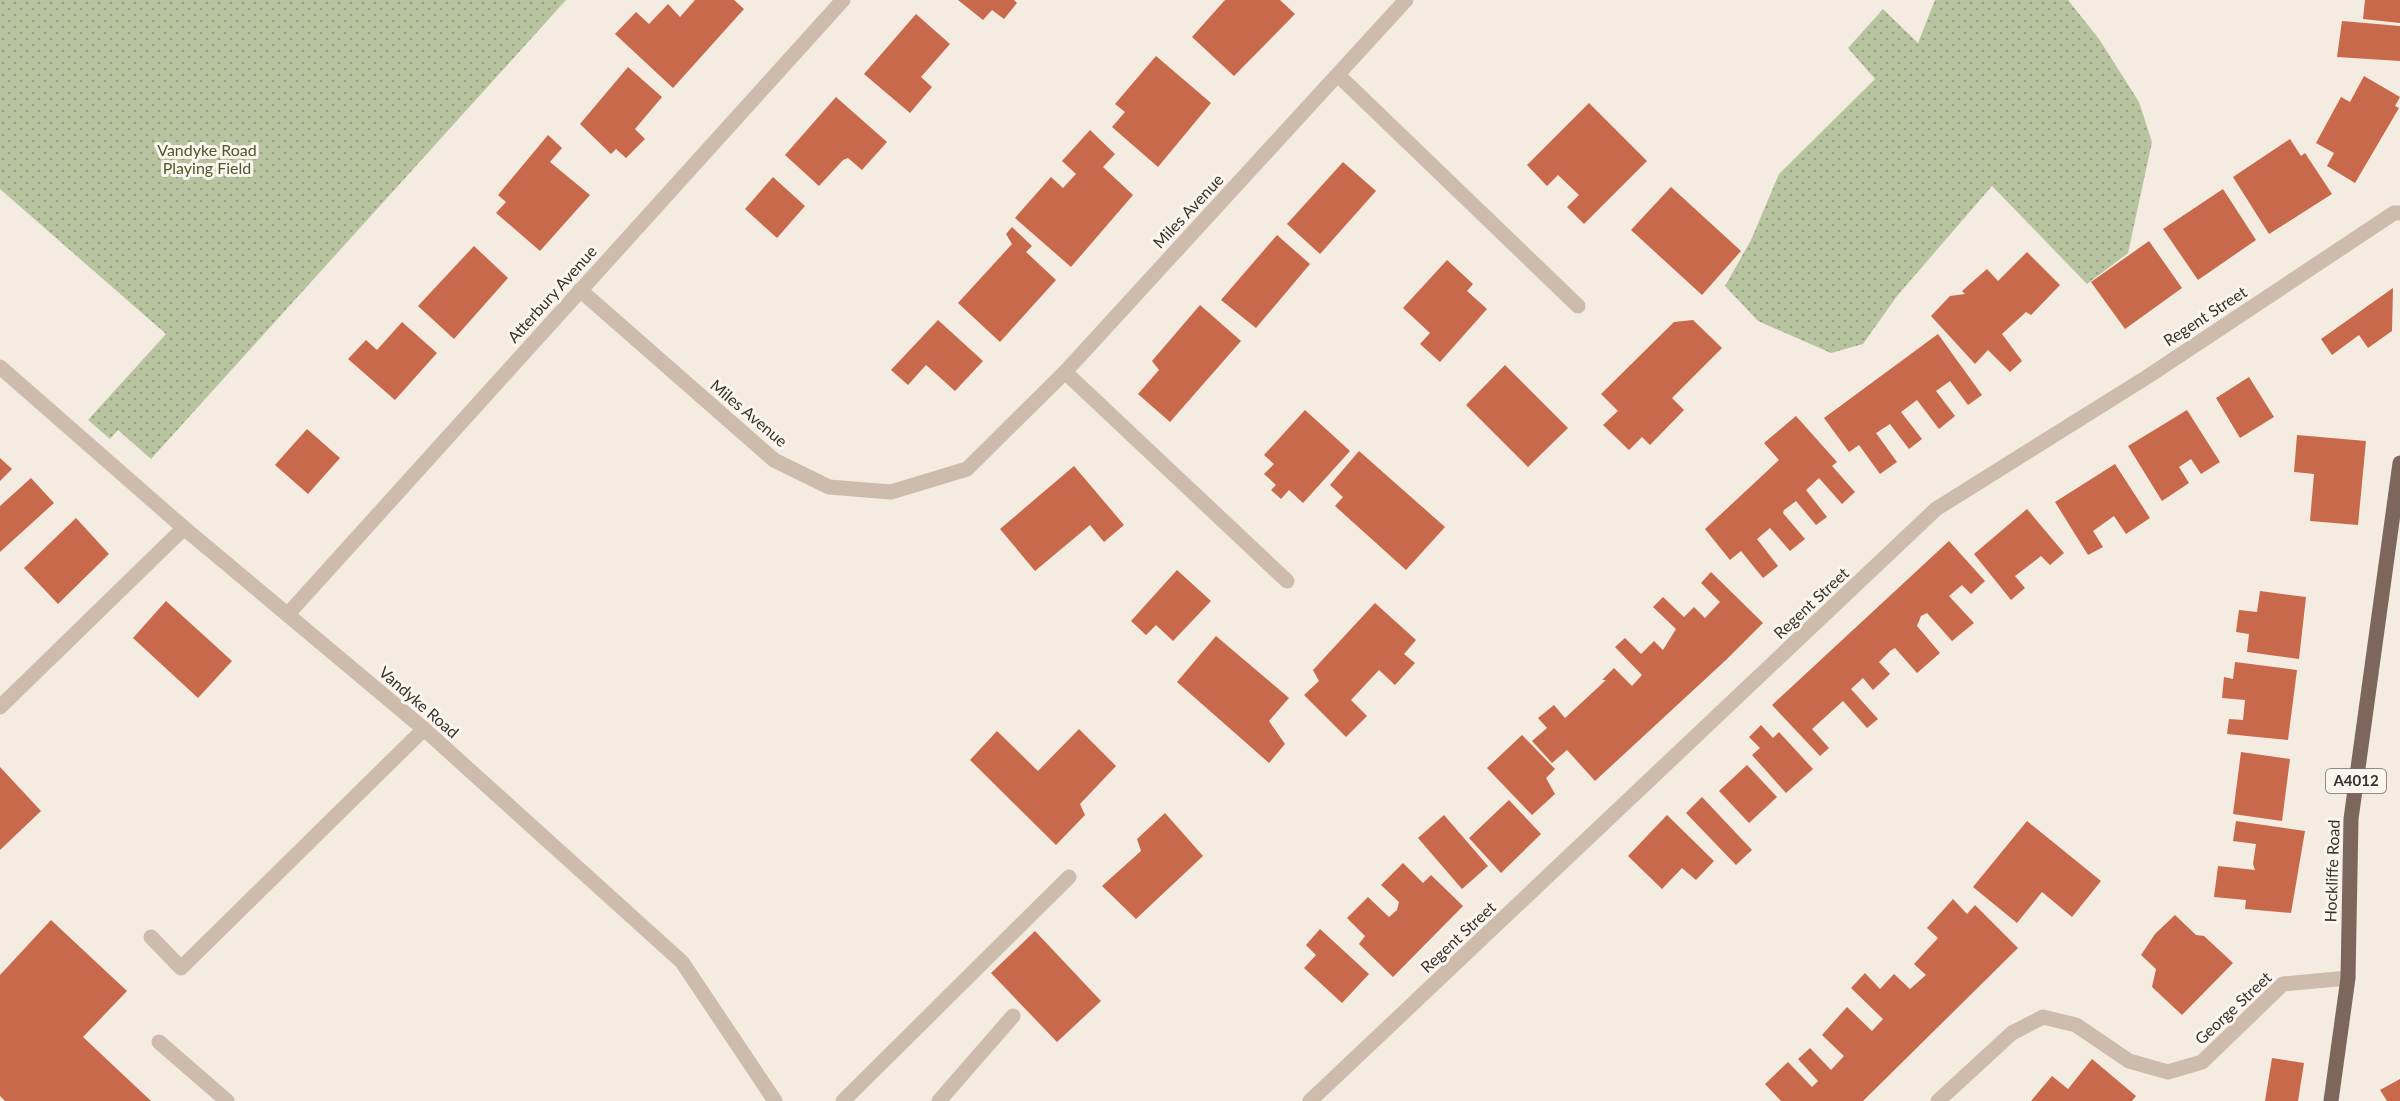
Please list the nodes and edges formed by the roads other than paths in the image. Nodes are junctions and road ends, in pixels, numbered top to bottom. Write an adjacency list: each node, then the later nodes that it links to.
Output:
1 (843, 0): 5 (street, Atterbury Avenue)
2 (1406, 0): 3 (street, Miles Avenue)
3 (1338, 75): 6 (street); 8 (street, Miles Avenue)
4 (2400, 213): 24 (street, Regent Street)
5 (580, 290): 8 (street, Miles Avenue); 12 (street, Atterbury Avenue)
6 (1578, 306)
7 (0, 367): 10 (street, Vandyke Road)
8 (1065, 372): 11 (street)
9 (2400, 463): 17 (main road, Hockliffe Road / A4012)
10 (184, 528): 12 (street, Vandyke Road); 13 (street)
11 (1287, 581)
12 (288, 614): 14 (street, Vandyke Road)
13 (0, 707)
14 (424, 729): 16 (street); 21 (street, Vandyke Road)
15 (1069, 877): 22 (street)
16 (151, 937)
17 (2348, 978): 25 (street, George Street); 26 (main road, Hockliffe Road / A4012)
18 (1013, 1016): 23 (street)
19 (159, 1042): 20 (street)
20 (227, 1101)
21 (775, 1101)
22 (843, 1101)
23 (939, 1101)
24 (1310, 1101)
25 (1938, 1101)
26 (2331, 1101)

